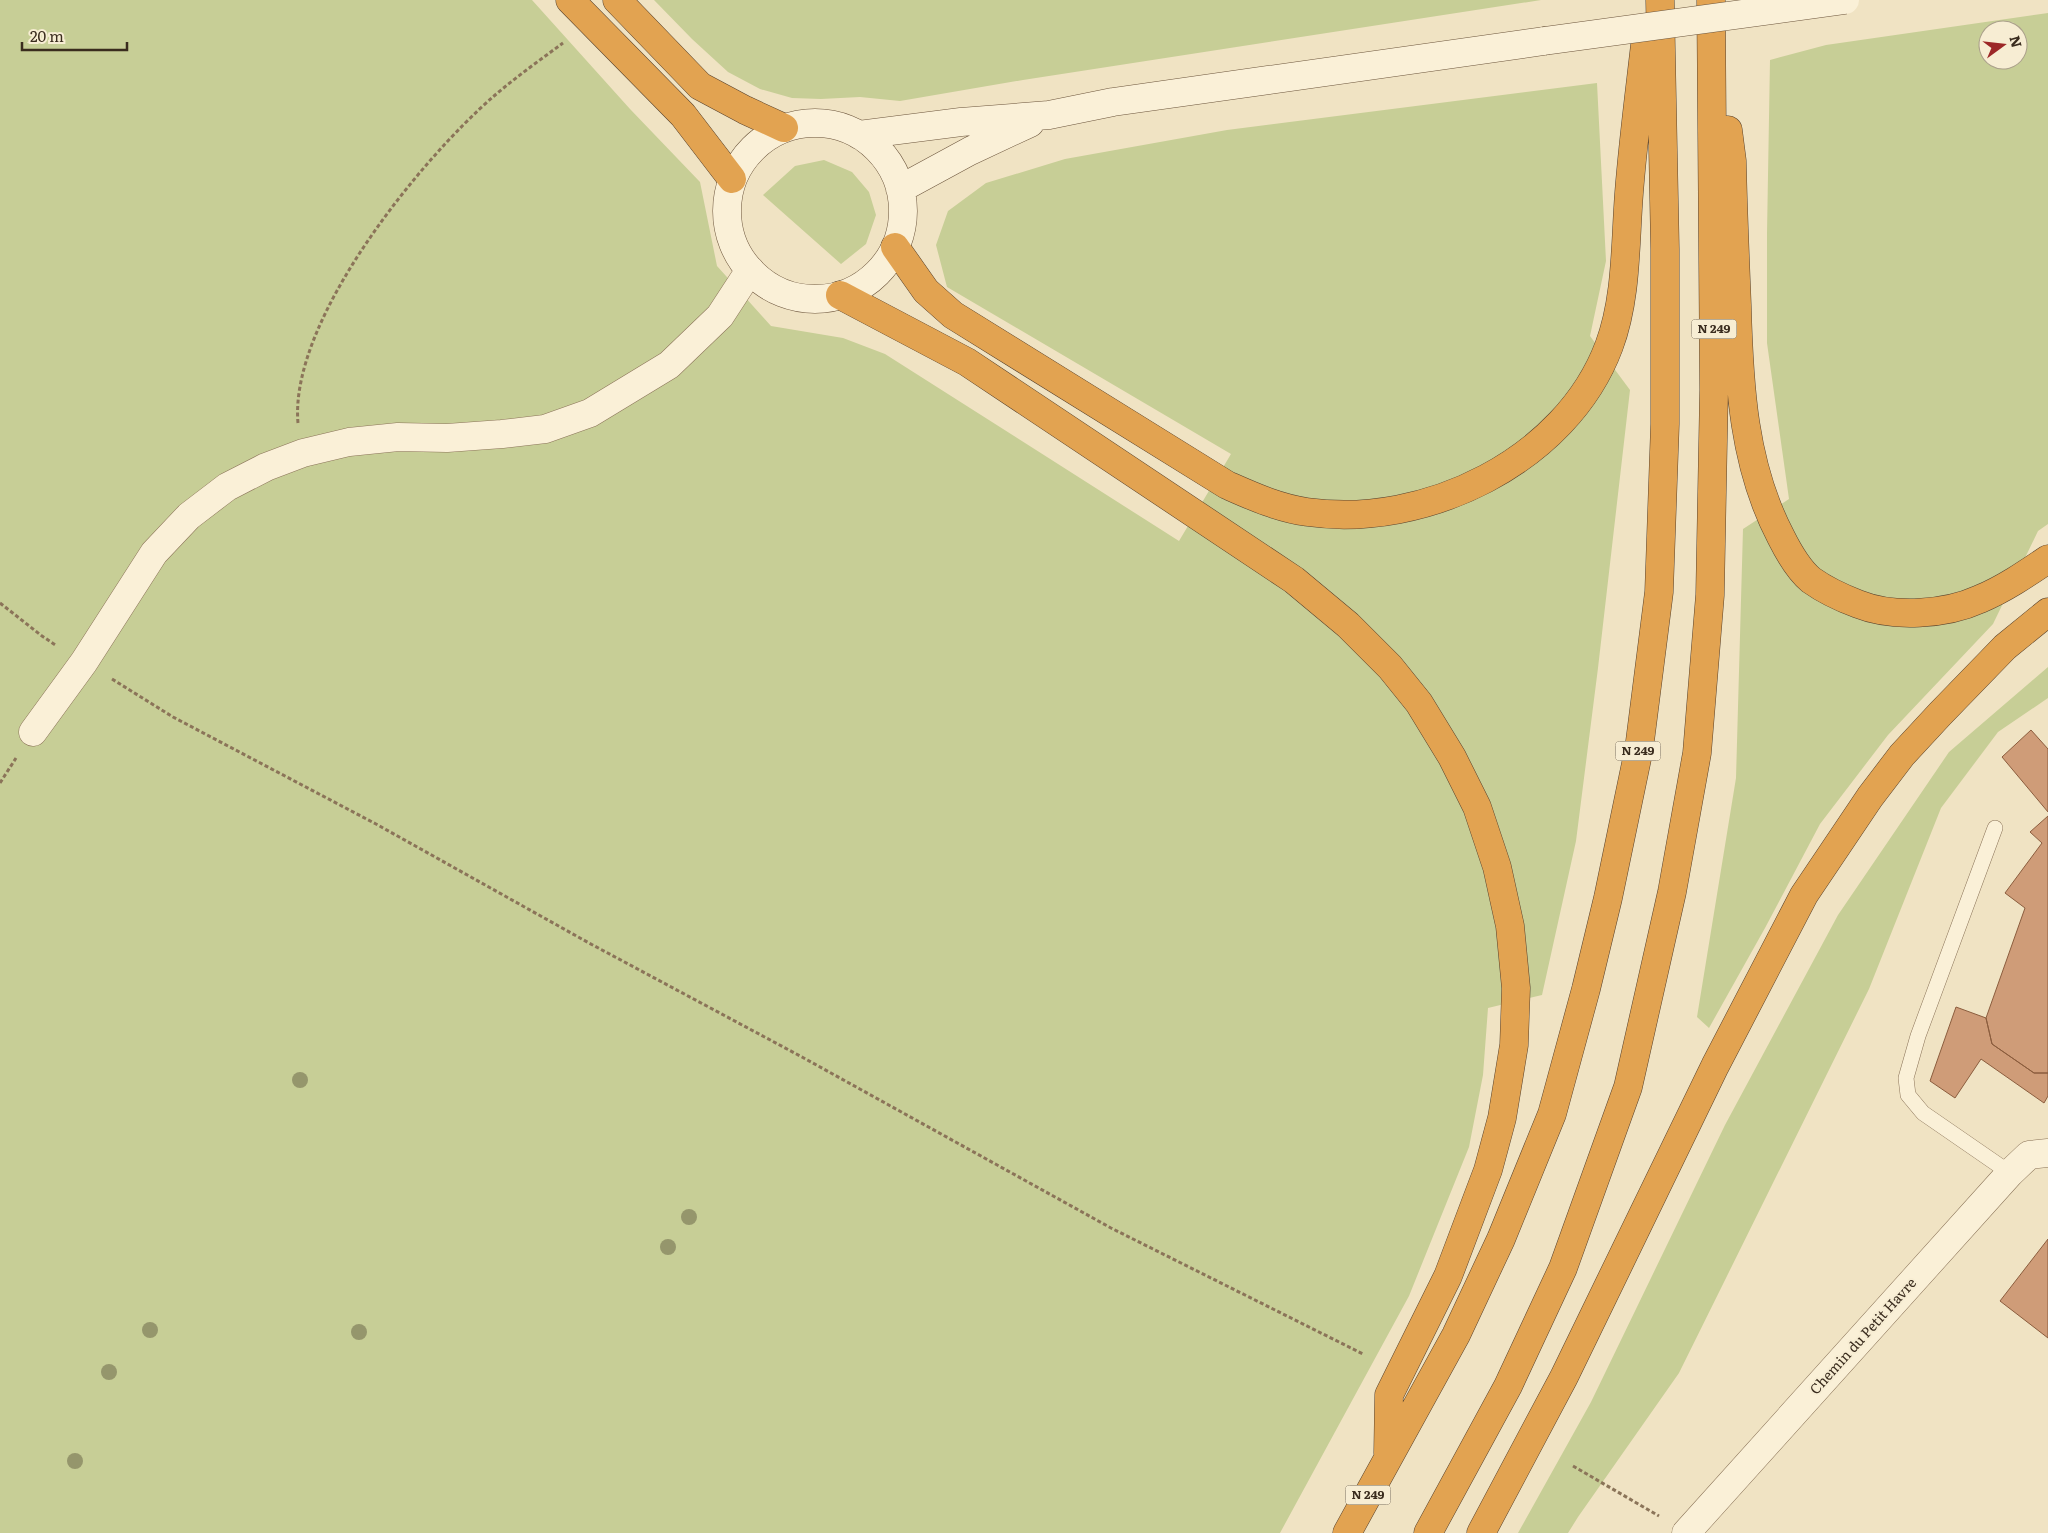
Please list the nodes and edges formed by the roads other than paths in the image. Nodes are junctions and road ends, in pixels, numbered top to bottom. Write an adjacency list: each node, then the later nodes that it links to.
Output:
1 (570, 0): 10 (highway)
2 (617, 0): 8 (highway)
3 (1650, 0): 12 (highway)
4 (1660, 0): 21 (highway, N 249)
5 (1713, 0): 15 (highway); 23 (highway, N 249)
6 (1845, 0): 7 (main road, bridge)
7 (1049, 114): 9 (main road); 11 (main road)
8 (784, 128): 9 (main road); 10 (main road)
9 (859, 135): 11 (main road)
10 (732, 179): 13 (main road)
11 (900, 190): 12 (main road)
12 (895, 247): 14 (main road)
13 (750, 270): 14 (main road); 17 (main road)
14 (840, 295): 21 (highway)
15 (2048, 559)
16 (2048, 612): 24 (highway)
17 (33, 732)
18 (1995, 828): 20 (lane)
19 (2048, 1153): 20 (main road, Chemin du Petit Havre)
20 (2010, 1173): 25 (main road, Chemin du Petit Havre)
21 (1388, 1456): 22 (highway, N 249)
22 (1348, 1533)
23 (1428, 1533)
24 (1481, 1533)
25 (1686, 1533)

